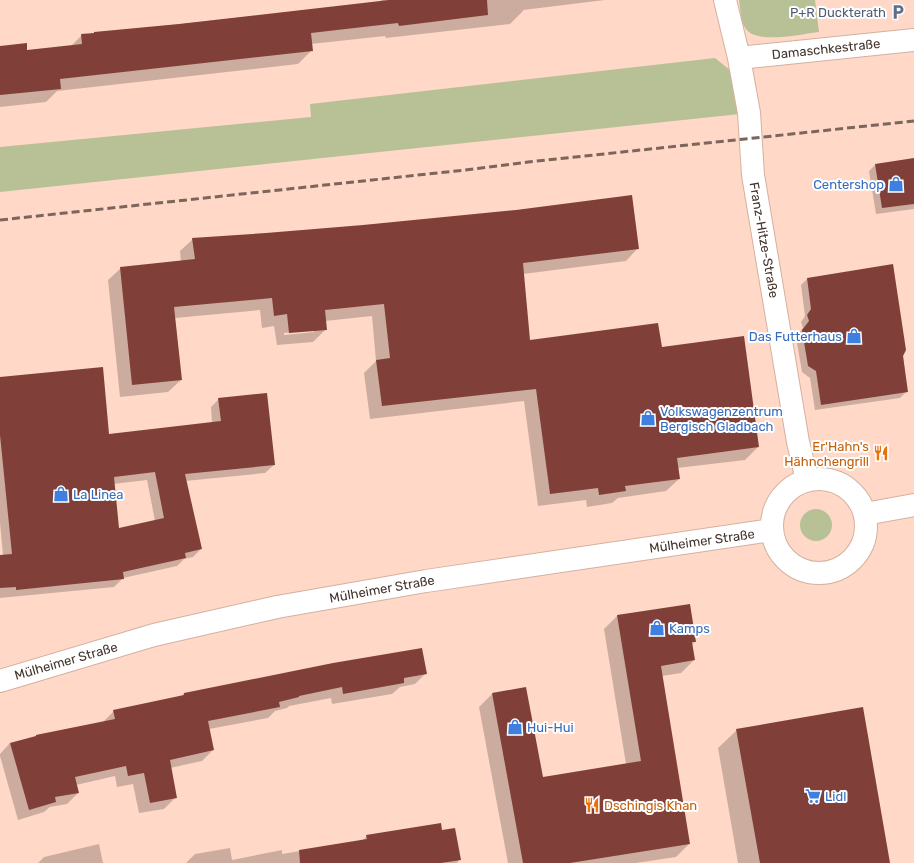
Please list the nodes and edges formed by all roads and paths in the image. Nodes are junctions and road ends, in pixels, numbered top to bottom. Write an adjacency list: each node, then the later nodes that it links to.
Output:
1 (726, 0): 3 (main road, Franz-Hitze-Straße)
2 (914, 40): 3 (main road, Damaschkestraße)
3 (739, 58): 4 (main road, Franz-Hitze-Straße)
4 (808, 480): 6 (main road); 7 (main road)
5 (914, 505): 6 (main road)
6 (865, 514): 7 (main road)
7 (771, 530): 8 (main road, Mülheimer Straße)
8 (0, 681)

